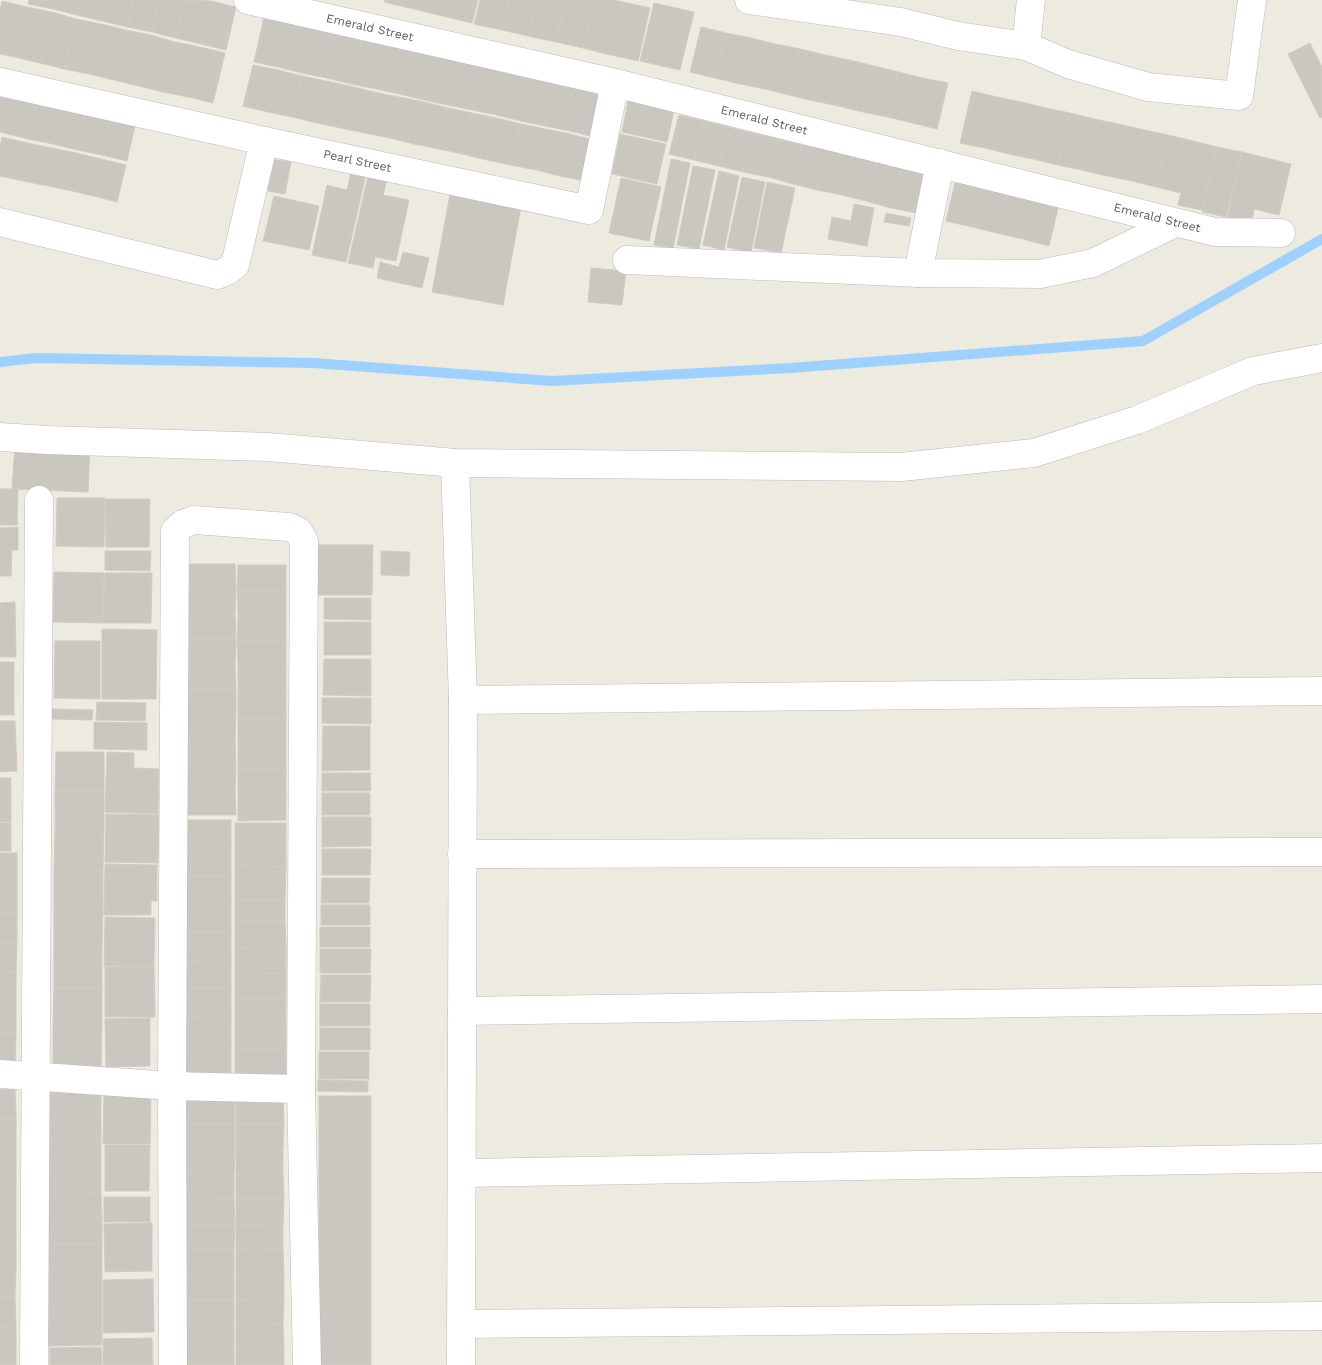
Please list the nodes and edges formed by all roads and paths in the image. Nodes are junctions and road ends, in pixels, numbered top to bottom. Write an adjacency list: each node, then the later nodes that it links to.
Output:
1 (248, 0): 8 (street, Emerald Street)
2 (749, 0): 5 (street)
3 (1030, 0): 6 (street)
4 (1252, 0): 6 (street)
5 (830, 6): 6 (street)
6 (1026, 46)
7 (0, 82): 9 (street, Pearl Street)
8 (615, 83): 9 (street, Pearl Street); 10 (street, Emerald Street)
9 (264, 141): 11 (street)
10 (940, 163): 12 (street, Emerald Street); 15 (street)
11 (0, 222)
12 (1175, 223): 13 (street, Emerald Street); 15 (street)
13 (1281, 233)
14 (627, 260): 15 (street)
15 (918, 273)
16 (1322, 358): 18 (street)
17 (0, 437): 18 (street)
18 (455, 463): 21 (street)
19 (39, 500): 27 (street)
20 (1322, 691): 21 (street)
21 (463, 700): 23 (street)
22 (1322, 852): 23 (street)
23 (462, 854): 25 (street)
24 (1322, 999): 25 (street)
25 (462, 1011): 31 (street)
26 (0, 1074): 27 (street)
27 (36, 1075): 28 (street); 34 (street)
28 (172, 1086): 29 (street); 29 (street); 35 (street)
29 (301, 1089): 36 (street)
30 (1322, 1158): 31 (street)
31 (462, 1173): 33 (street)
32 (1322, 1316): 33 (street)
33 (461, 1324): 37 (street)
34 (34, 1365)
35 (173, 1365)
36 (307, 1365)
37 (461, 1365)

